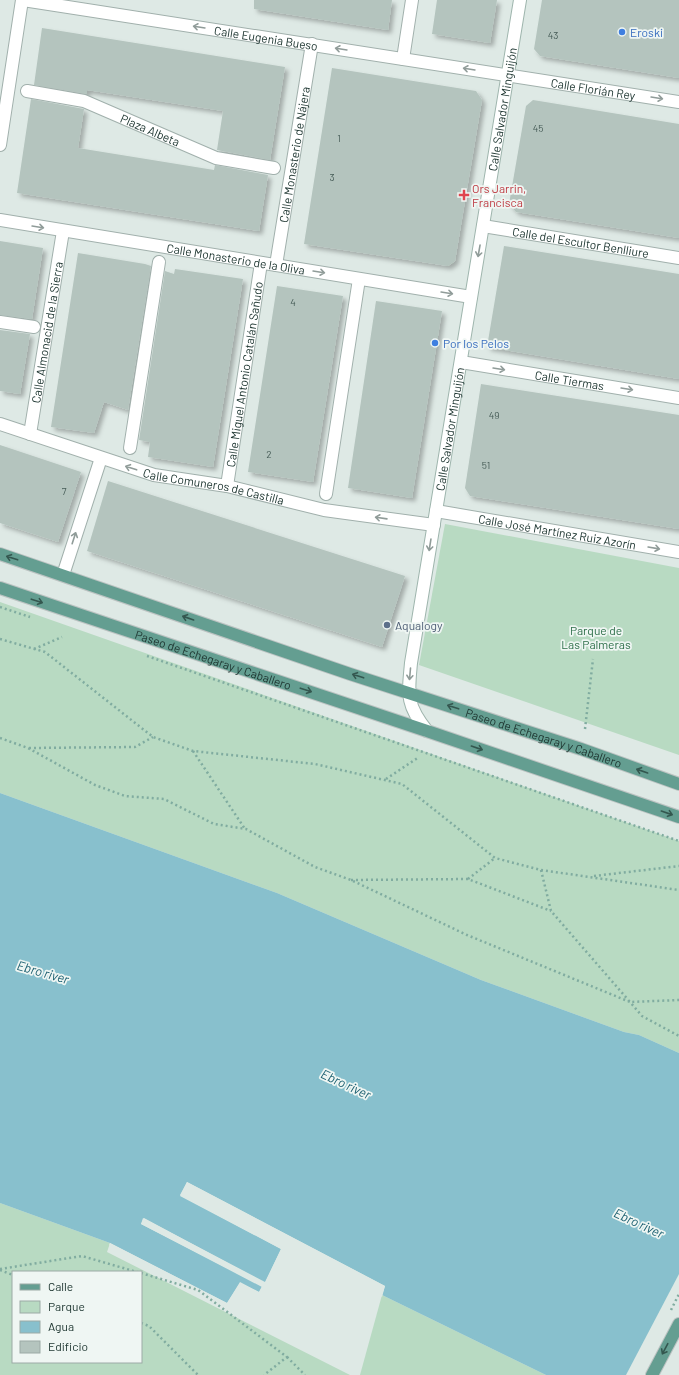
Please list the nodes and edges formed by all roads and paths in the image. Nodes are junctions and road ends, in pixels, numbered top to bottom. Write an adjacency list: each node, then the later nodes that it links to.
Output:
1 (22, 0): 4 (street, Calle Eugenia Bueso, one-way to 1); 9 (street)
2 (412, 0): 5 (street)
3 (520, 0): 6 (street, Calle Salvador Minguijón)
4 (312, 44): 5 (street, Calle Eugenia Bueso, one-way to 4); 17 (street, Calle Monasterio de Nájera)
5 (403, 59): 6 (street, Calle Eugenia Bueso, one-way to 5)
6 (508, 75): 8 (street, Calle Florián Rey, one-way to 8); 12 (street, Calle Salvador Minguijón)
7 (27, 91): 10 (street, Plaza Albeta)
8 (679, 102)
9 (0, 145)
10 (274, 168)
11 (0, 220): 13 (street, Calle Monasterio de la Oliva, one-way to 13)
12 (483, 226): 14 (street, Calle del Escultor Benlliure); 19 (street, Calle Salvador Minguijón, one-way to 19)
13 (63, 231): 16 (street, Calle Monasterio de la Oliva); 25 (street, Calle Almonacid de la Sierra)
14 (679, 258)
15 (159, 262): 26 (street)
16 (261, 263): 17 (street, Calle Monasterio de la Oliva); 28 (street, Calle Miguel Antonio Catalán Sañudo)
17 (276, 265): 18 (street, Calle Monasterio de la Oliva, one-way to 18)
18 (359, 279): 19 (street, Calle Monasterio de la Oliva, one-way to 19); 29 (street)
19 (471, 297): 22 (street, Calle Salvador Minguijón)
20 (0, 322): 21 (street)
21 (34, 327)
22 (460, 362): 23 (street, Calle Tiermas, one-way to 23); 30 (street, Calle Salvador Minguijón)
23 (679, 398)
24 (0, 424): 25 (street, Calle Comuneros de Castilla)
25 (30, 434): 27 (street, Calle Comuneros de Castilla)
26 (130, 448)
27 (101, 458): 28 (street, Calle Comuneros de Castilla, one-way to 27); 34 (street, one-way to 27)
28 (227, 486): 31 (street, Calle Comuneros de Castilla, one-way to 28)
29 (326, 494)
30 (436, 511): 31 (street, Calle Salvador Minguijón); 32 (street, Calle José Martínez Ruiz Azorín, one-way to 32)
31 (434, 525): 43 (street, Calle Salvador Minguijón, one-way to 43)
32 (679, 552)
33 (0, 554): 34 (main road, Paseo de Echegaray y Caballero, one-way to 33)
34 (63, 575): 43 (main road, Paseo de Echegaray y Caballero, one-way to 34)
35 (0, 588): 45 (main road, Paseo de Echegaray y Caballero, one-way to 45)
36 (0, 607): 37 (path)
37 (33, 618)
38 (62, 637): 40 (path)
39 (0, 639): 40 (path)
40 (34, 649): 46 (path)
41 (143, 655): 55 (path)
42 (593, 659): 44 (path)
43 (408, 693): 45 (street); 52 (main road, Paseo de Echegaray y Caballero, one-way to 43)
44 (585, 729)
45 (427, 731): 53 (main road, Paseo de Echegaray y Caballero, one-way to 53)
46 (153, 737): 48 (path); 49 (path)
47 (0, 738): 48 (path)
48 (28, 748): 54 (path)
49 (193, 751): 51 (path); 54 (path)
50 (419, 757): 51 (path)
51 (385, 780): 56 (path)
52 (679, 784)
53 (679, 817)
54 (246, 829): 61 (path)
55 (679, 841)
56 (495, 858): 58 (path); 60 (path)
57 (679, 866): 59 (path)
58 (541, 870): 59 (path); 63 (path)
59 (589, 877): 62 (path)
60 (468, 879): 61 (path); 63 (path)
61 (351, 880): 65 (path)
62 (679, 890)
63 (551, 911): 65 (path)
64 (679, 1000): 65 (path)
65 (630, 1002): 66 (path)
66 (679, 1036)
67 (0, 1270): 68 (path); 70 (path)
68 (133, 1271)
69 (142, 1273): 73 (path)
70 (12, 1275)
71 (142, 1323): 74 (path)
72 (679, 1324): 77 (main road, one-way to 77)
73 (288, 1357): 75 (path); 76 (path)
74 (198, 1375)
75 (264, 1375)
76 (305, 1375)
77 (652, 1375)

